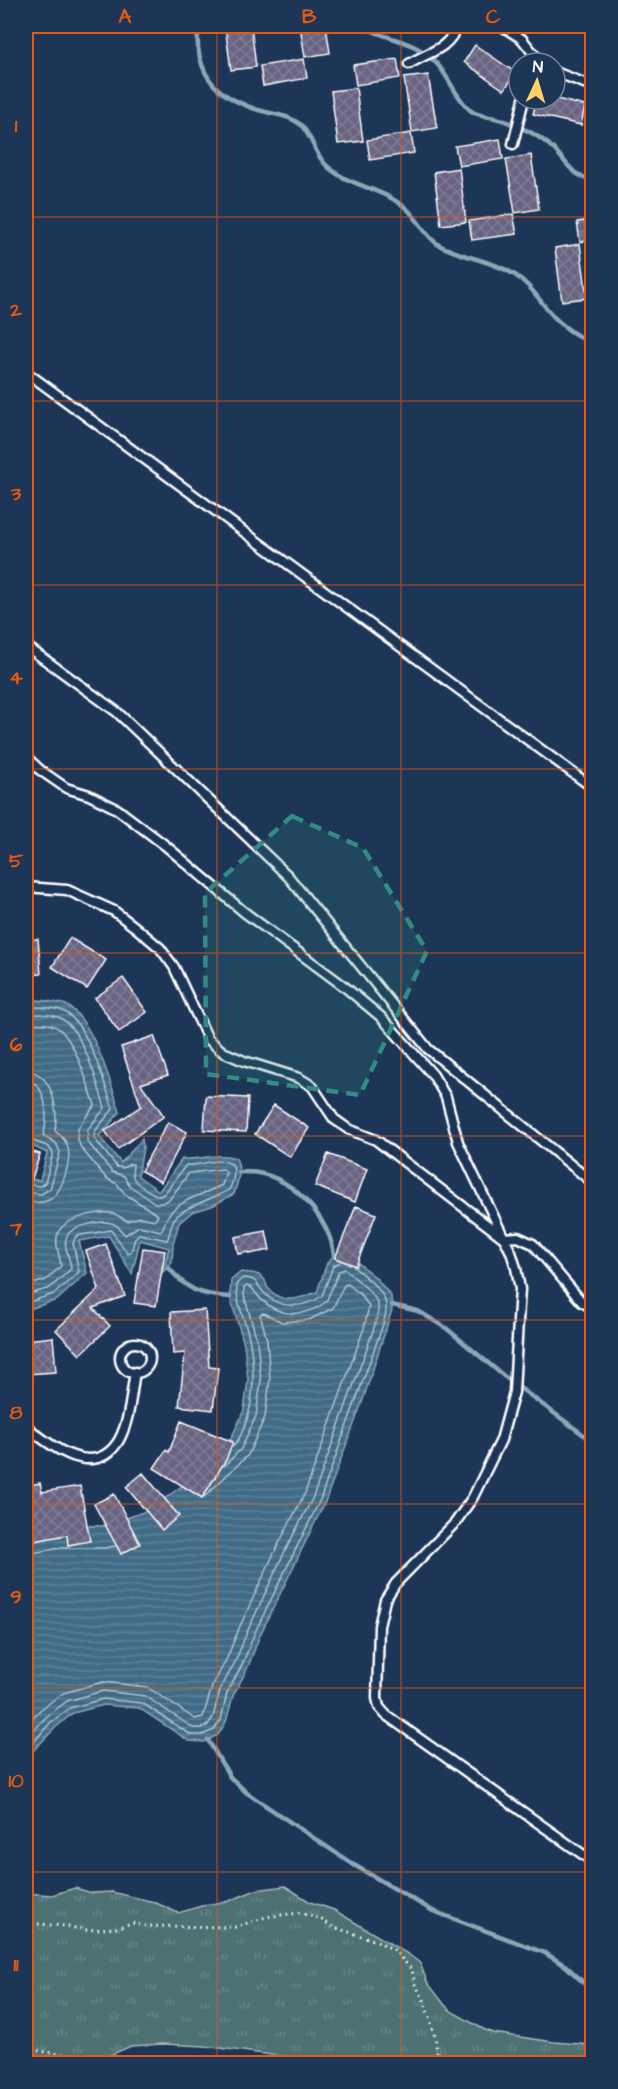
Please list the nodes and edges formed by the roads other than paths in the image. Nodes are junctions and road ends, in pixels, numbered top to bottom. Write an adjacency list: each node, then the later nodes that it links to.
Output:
1 (457, 26): 4 (lane)
2 (502, 26): 3 (lane)
3 (532, 51)
4 (409, 64)
5 (567, 77): 6 (lane)
6 (592, 86)
7 (521, 111): 8 (lane)
8 (513, 144)
9 (26, 372): 12 (lane)
10 (26, 646): 14 (lane)
11 (26, 757): 15 (lane)
12 (592, 787)
13 (26, 887): 15 (lane)
14 (592, 1182)
15 (504, 1238): 16 (lane); 19 (lane)
16 (592, 1308)
17 (135, 1372): 18 (lane)
18 (26, 1426)
19 (592, 1861)

